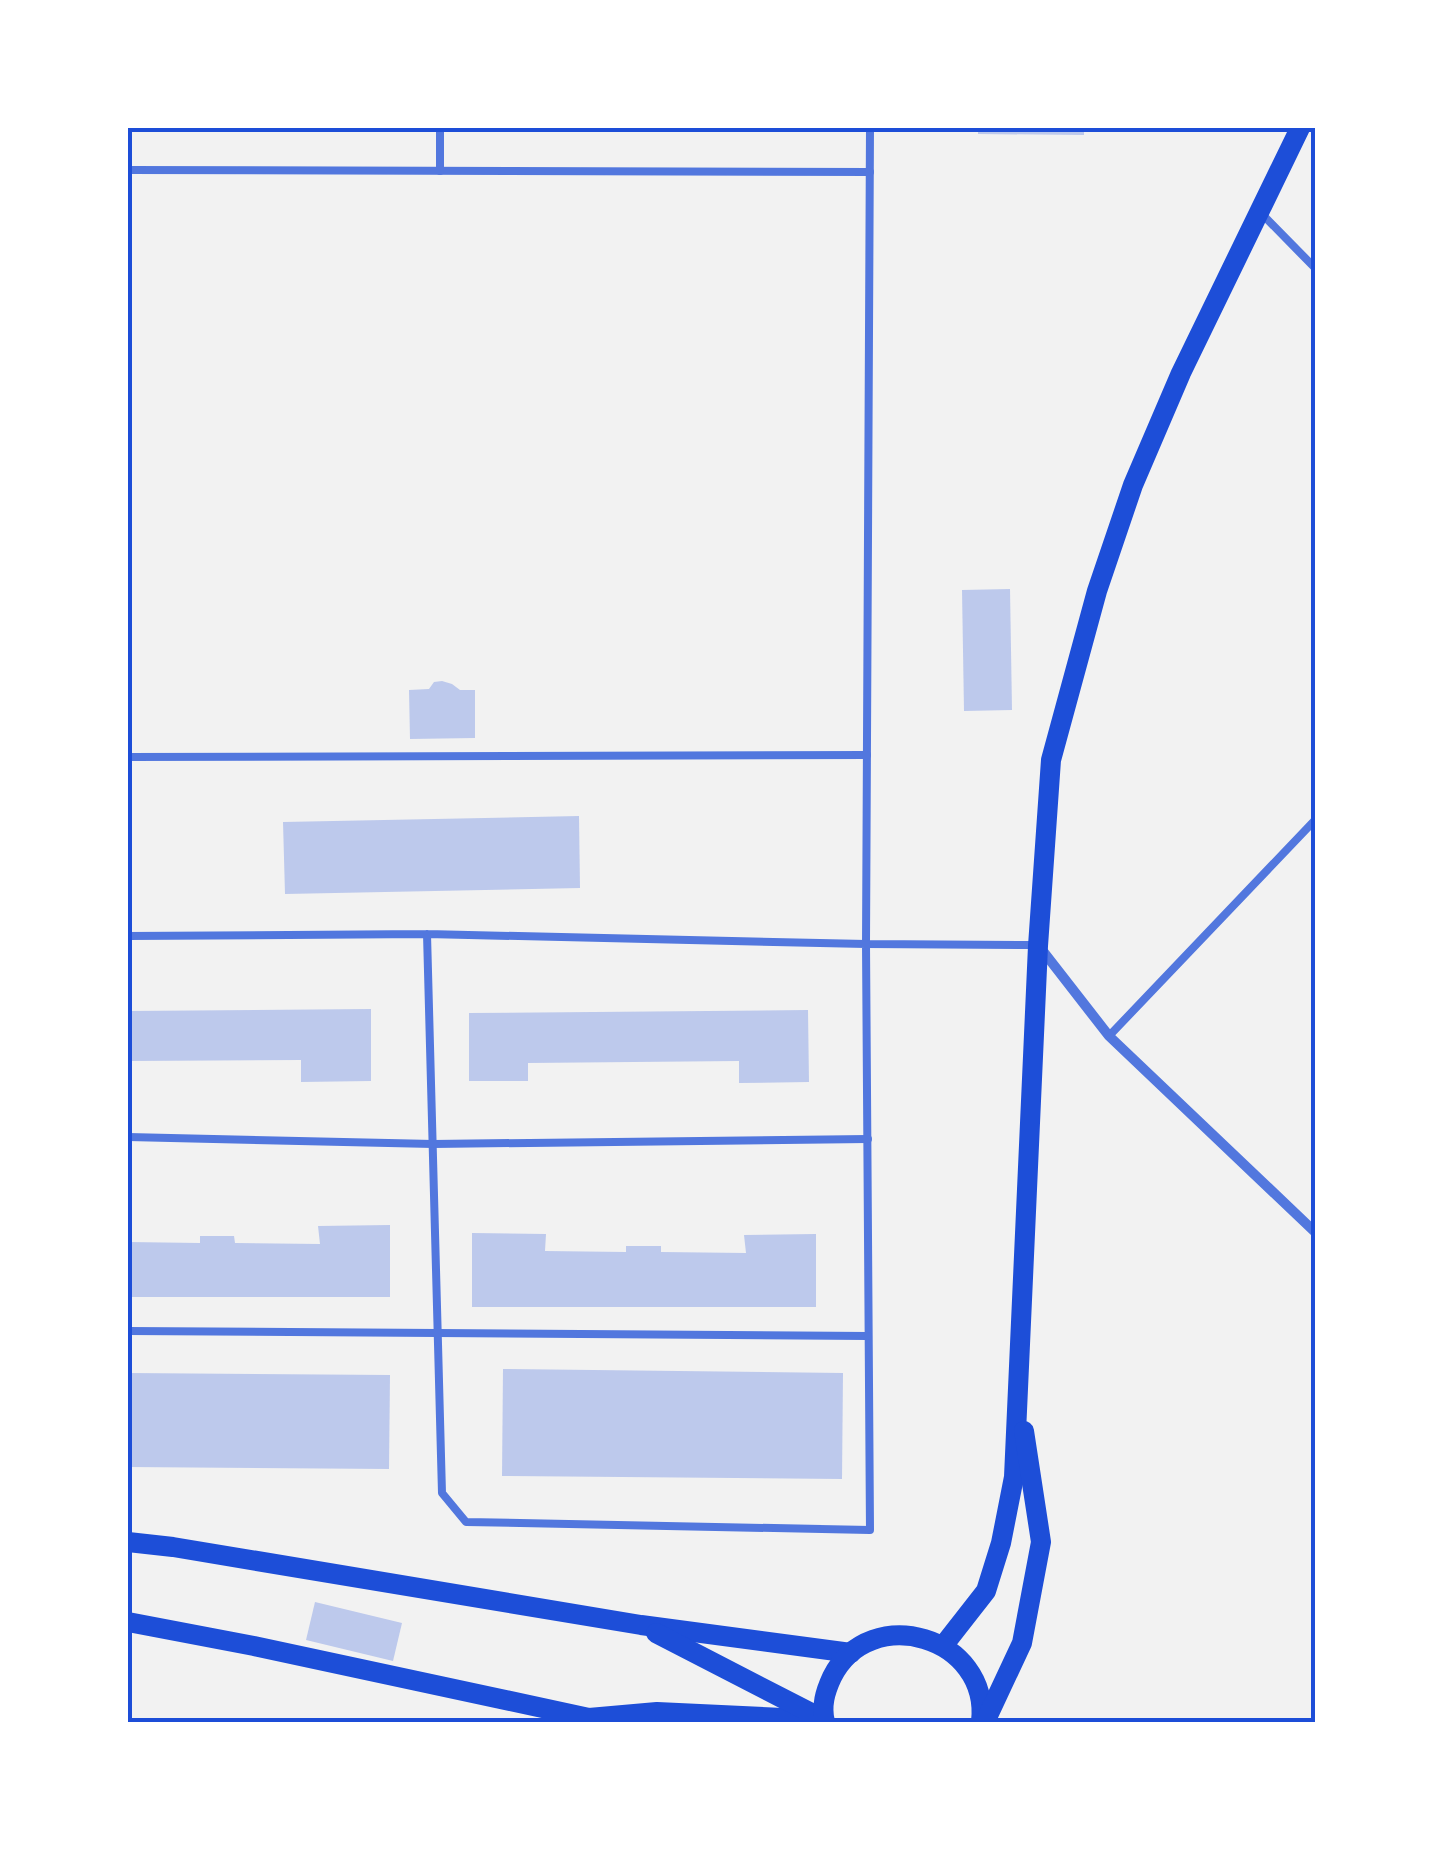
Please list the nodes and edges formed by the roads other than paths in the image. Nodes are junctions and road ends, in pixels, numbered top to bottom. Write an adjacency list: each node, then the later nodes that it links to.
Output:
1 (440, 128): 5 (lane)
2 (870, 128): 6 (lane)
3 (1300, 128): 7 (main road)
4 (128, 170): 5 (lane)
5 (440, 172): 6 (lane)
6 (870, 172): 9 (lane)
7 (1259, 211): 8 (lane); 15 (main road)
8 (1316, 268)
9 (867, 755): 10 (lane); 14 (lane)
10 (128, 758)
11 (1316, 819): 16 (lane)
12 (427, 934): 13 (lane); 14 (lane); 19 (lane)
13 (128, 936)
14 (866, 944): 15 (lane); 18 (lane)
15 (1038, 946): 16 (street); 24 (main road)
16 (1109, 1036): 20 (street)
17 (128, 1136): 19 (lane)
18 (868, 1139): 19 (lane); 23 (lane)
19 (432, 1144): 22 (lane)
20 (1316, 1233)
21 (128, 1331): 22 (lane)
22 (438, 1333): 23 (lane); 23 (lane)
23 (868, 1336)
24 (1018, 1386): 28 (main road); 31 (main road)
25 (128, 1542): 27 (main road)
26 (128, 1622): 30 (main road)
27 (641, 1625): 29 (main road); 30 (main road)
28 (943, 1646): 29 (main road); 31 (main road)
29 (851, 1653): 30 (main road)
30 (824, 1721)
31 (983, 1722)

